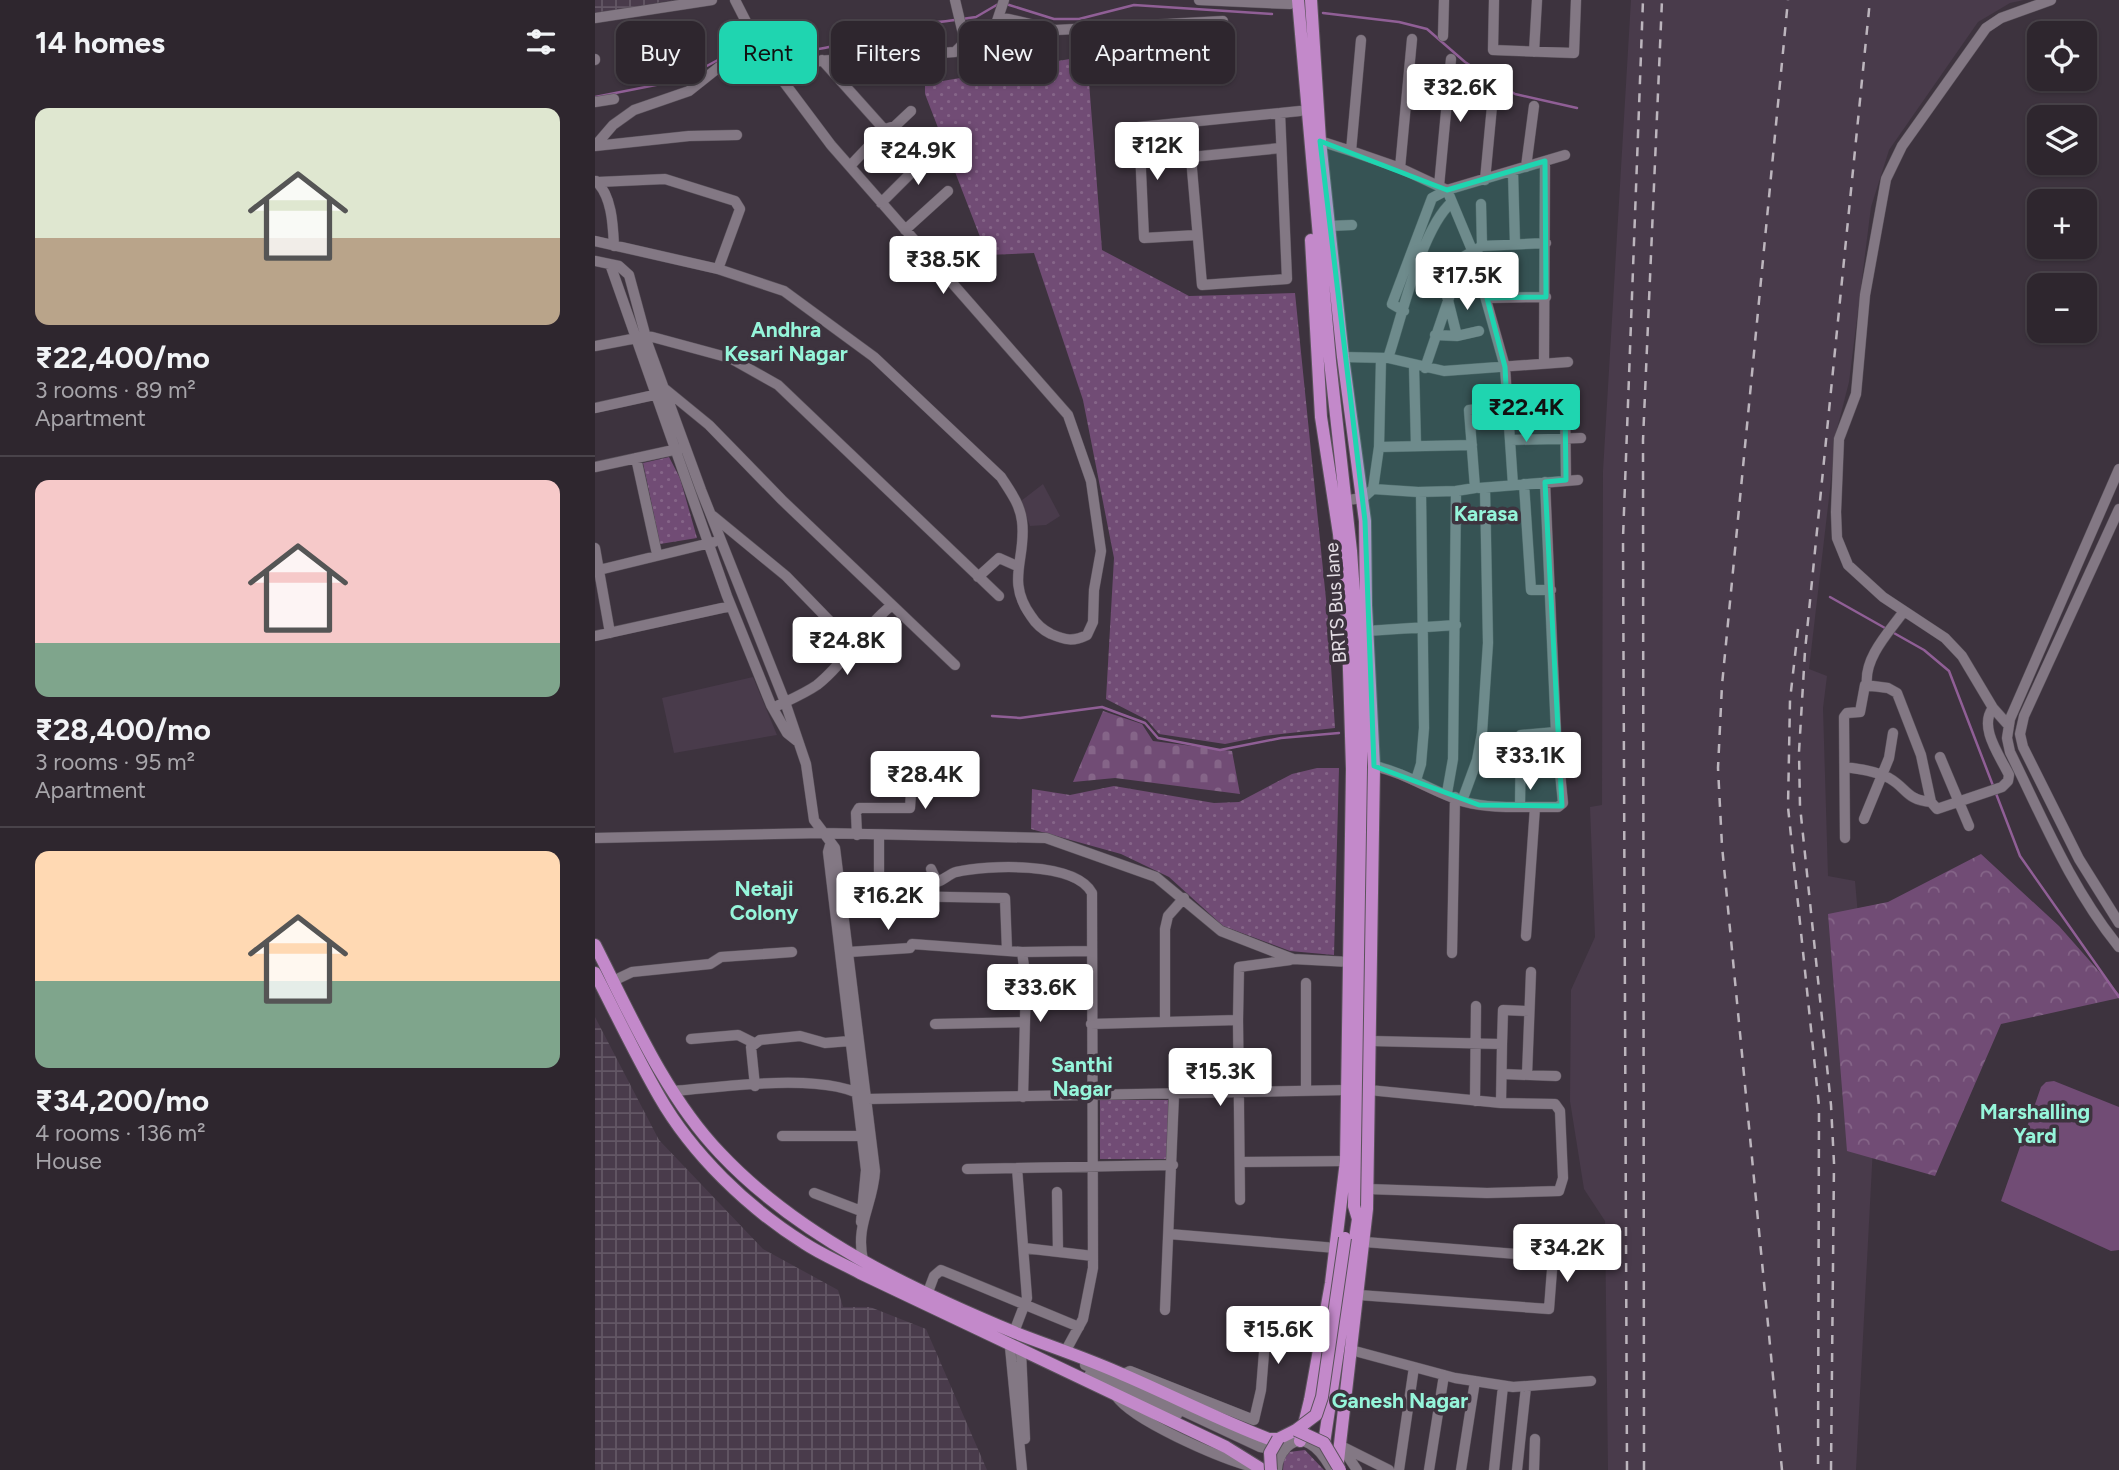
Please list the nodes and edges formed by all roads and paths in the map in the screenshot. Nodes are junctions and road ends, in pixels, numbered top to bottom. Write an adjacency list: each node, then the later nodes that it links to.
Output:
1 (712, 0): 13 (street)
2 (734, 0): 14 (street)
3 (955, 0): 15 (street)
4 (1199, 0): 11 (street)
5 (1311, 0): 37 (main road)
6 (1444, 0): 17 (street)
7 (1494, 0): 21 (street)
8 (1537, 0): 21 (street)
9 (1576, 0): 21 (street)
10 (2051, 0): 119 (street)
11 (1293, 1): 32 (main road); 105 (main road, BRTS Bus lane)
12 (1002, 8): 16 (street)
13 (595, 18)
14 (745, 21)
15 (960, 21)
16 (1071, 29)
17 (1443, 36)
18 (1412, 39): 48 (street)
19 (1361, 40): 40 (street)
20 (959, 47): 23 (street)
21 (1534, 52)
22 (817, 60): 23 (street)
23 (822, 60): 35 (street)
24 (1451, 60): 53 (street)
25 (719, 67): 36 (street)
26 (786, 84): 45 (street)
27 (1494, 85): 50 (street)
28 (614, 99): 29 (street)
29 (595, 102)
30 (1534, 106): 47 (street)
31 (911, 111): 35 (street)
32 (1300, 111): 33 (street); 105 (main road)
33 (1280, 113): 34 (street); 38 (street)
34 (1188, 123): 42 (street); 43 (street)
35 (884, 129): 45 (street); 46 (street)
36 (737, 135)
37 (1320, 141): 40 (street); 57 (main road)
38 (1281, 148): 42 (street); 59 (street)
39 (934, 150): 46 (street)
40 (1351, 151): 48 (street)
41 (1565, 155): 44 (street)
42 (1191, 157): 43 (street); 59 (street)
43 (1141, 162): 59 (street)
44 (1545, 164): 47 (street); 61 (street)
45 (850, 166): 54 (street)
46 (917, 166): 54 (street)
47 (1526, 167): 49 (street)
48 (1400, 168): 53 (street)
49 (1513, 173): 50 (street); 62 (street)
50 (1485, 180): 53 (street)
51 (596, 181): 63 (street); 66 (street)
52 (948, 191): 58 (street)
53 (1447, 194): 64 (street); 70 (street); 70 (street)
54 (881, 202): 58 (street)
55 (1481, 204): 64 (street)
56 (1352, 225): 57 (street)
57 (1329, 226): 76 (main road)
58 (905, 230): 112 (street)
59 (1197, 235)
60 (595, 241): 63 (street)
61 (1546, 243): 62 (street); 69 (street)
62 (1515, 244): 64 (street)
63 (614, 246): 66 (street)
64 (1477, 248): 67 (street); 68 (street)
65 (595, 261): 74 (street)
66 (718, 269): 112 (street)
67 (1447, 296): 72 (street); 73 (street)
68 (1487, 298): 69 (street); 81 (street)
69 (1546, 298): 79 (street)
70 (1399, 309): 77 (street)
71 (1479, 331): 73 (street)
72 (1435, 335): 73 (street); 80 (street)
73 (1457, 336)
74 (641, 337): 75 (street); 82 (street); 83 (street); 114 (street)
75 (595, 346)
76 (1343, 357): 77 (street); 104 (main road)
77 (1380, 358): 80 (street); 92 (street)
78 (1568, 362): 79 (street)
79 (1544, 363): 81 (street)
80 (1420, 367): 81 (street); 90 (street)
81 (1505, 367): 84 (street)
82 (665, 389): 91 (street); 117 (street)
83 (654, 395): 85 (street); 93 (street)
84 (1507, 406): 86 (street); 88 (street); 89 (street)
85 (595, 408)
86 (1566, 438): 87 (street); 88 (street); 97 (street)
87 (1581, 438)
88 (1511, 440): 100 (street)
89 (1472, 445): 90 (street); 101 (street)
90 (1416, 446): 92 (street)
91 (685, 447): 93 (street); 107 (street)
92 (1379, 447): 104 (street)
93 (674, 450): 94 (street); 109 (street)
94 (636, 458): 95 (street); 111 (street)
95 (595, 467)
96 (2119, 469): 131 (street)
97 (1566, 480): 98 (street); 99 (street)
98 (1578, 480)
99 (1545, 482): 100 (street); 115 (street)
100 (1519, 484): 101 (street); 115 (street)
101 (1480, 488): 102 (street); 141 (street)
102 (1456, 491): 103 (street); 120 (street)
103 (1421, 492): 104 (street); 121 (street)
104 (1368, 493): 105 (street); 122 (main road)
105 (1341, 501): 169 (main road); 218 (main road, BRTS Bus lane)
106 (2119, 509): 158 (street)
107 (712, 516): 108 (street); 125 (street)
108 (721, 541): 109 (street); 128 (street)
109 (709, 543): 111 (street); 118 (street)
110 (595, 548): 113 (street)
111 (657, 554): 113 (street)
112 (1017, 566): 114 (street)
113 (599, 570): 123 (street)
114 (978, 577): 116 (street)
115 (1551, 590): 132 (street)
116 (999, 596)
117 (892, 605): 125 (street); 126 (street)
118 (731, 606): 123 (street); 129 (street)
119 (1904, 611): 127 (street); 130 (street)
120 (1456, 625): 121 (street); 141 (street)
121 (1423, 628): 122 (street); 140 (street)
122 (1367, 631): 137 (main road)
123 (610, 633): 124 (street)
124 (595, 636)
125 (853, 646): 128 (street)
126 (955, 665)
127 (1867, 684): 138 (street); 143 (street)
128 (785, 702): 129 (street); 134 (street)
129 (773, 708): 134 (street)
130 (1993, 708): 131 (street); 142 (street)
131 (2009, 726): 161 (street)
132 (1556, 732): 144 (street); 145 (street)
133 (1893, 733): 139 (street)
134 (797, 741): 148 (street)
135 (1940, 757): 142 (street)
136 (898, 760): 149 (street)
137 (1374, 766): 140 (street); 183 (main road)
138 (1845, 766): 139 (street); 152 (street)
139 (1881, 774): 143 (street); 146 (street)
140 (1416, 780): 141 (street)
141 (1455, 797): 144 (street); 167 (street)
142 (1961, 801): 143 (street); 147 (street)
143 (1931, 802)
144 (1520, 807): 145 (street)
145 (1535, 807): 159 (street)
146 (1864, 819)
147 (1969, 825)
148 (822, 834): 149 (street); 151 (street); 153 (street)
149 (857, 835): 150 (street)
150 (879, 835): 155 (street); 157 (street)
151 (595, 838)
152 (1845, 838)
153 (831, 845): 156 (street); 182 (street)
154 (931, 869): 163 (street)
155 (879, 894): 156 (street); 162 (street)
156 (841, 895): 165 (street)
157 (1184, 898): 168 (street); 178 (street)
158 (2119, 923)
159 (1526, 936)
160 (595, 945): 172 (main road)
161 (2119, 947)
162 (1007, 950): 165 (street); 166 (street)
163 (1091, 951): 166 (street); 180 (street)
164 (792, 952): 172 (street)
165 (849, 952): 200 (street)
166 (1022, 952): 177 (street)
167 (1452, 953)
168 (1293, 959): 169 (street); 176 (street)
169 (1350, 962): 191 (main road)
170 (1531, 972): 175 (street)
171 (595, 973): 231 (main road)
172 (613, 981): 193 (main road)
173 (1306, 983): 195 (street)
174 (1476, 1006): 185 (street)
175 (1529, 1011): 186 (street); 188 (street)
176 (1238, 1020): 178 (street); 196 (street)
177 (1025, 1022): 179 (street); 199 (street)
178 (1165, 1022): 180 (street)
179 (935, 1024)
180 (1091, 1024): 198 (street)
181 (691, 1039): 184 (street)
182 (850, 1041): 184 (street); 194 (street)
183 (1371, 1041): 185 (street); 192 (main road)
184 (754, 1043): 190 (street)
185 (1477, 1043): 186 (street); 201 (street)
186 (1502, 1044): 187 (street)
187 (1502, 1074): 188 (street); 202 (street)
188 (1527, 1075): 189 (street)
189 (1556, 1076)
190 (755, 1086): 193 (street); 194 (street)
191 (1347, 1090): 195 (street); 205 (main road)
192 (1369, 1090): 201 (street); 211 (main road)
193 (675, 1091): 223 (main road)
194 (856, 1091): 200 (street); 204 (street)
195 (1306, 1091): 196 (street)
196 (1238, 1092): 197 (street); 206 (street)
197 (1174, 1094): 198 (street); 207 (street)
198 (1093, 1096): 199 (street); 208 (street)
199 (1023, 1097): 200 (street)
200 (867, 1100): 216 (street)
201 (1475, 1101): 202 (street)
202 (1501, 1103): 211 (street)
203 (782, 1136): 204 (street)
204 (863, 1136): 215 (street)
205 (1346, 1161): 206 (street); 220 (main road)
206 (1240, 1162): 214 (street)
207 (1173, 1166): 208 (street); 217 (street)
208 (1094, 1167): 210 (street); 222 (street)
209 (967, 1168): 210 (street)
210 (1017, 1168): 219 (street)
211 (1367, 1189): 218 (main road)
212 (1057, 1192): 221 (street)
213 (814, 1193): 215 (street)
214 (1240, 1200)
215 (861, 1211): 216 (street)
216 (861, 1226): 223 (street)
217 (1169, 1234): 220 (street); 227 (street)
218 (1356, 1240): 225 (main road); 225 (street); 243 (main road, bridge); 245 (main road)
219 (1024, 1248): 221 (street); 226 (street)
220 (1336, 1248): 230 (main road)
221 (1058, 1252): 222 (street)
222 (1093, 1256): 228 (street)
223 (863, 1260): 224 (main road)
224 (928, 1292): 226 (street); 229 (main road)
225 (1359, 1295): 233 (main road)
226 (1025, 1303): 228 (street); 229 (street)
227 (1165, 1310)
228 (1079, 1327): 232 (street)
229 (1014, 1332): 232 (main road)
230 (1321, 1338): 236 (street); 243 (main road)
231 (1016, 1349): 234 (main road); 251 (street); 252 (street)
232 (1059, 1350): 236 (main road); 246 (street)
233 (1351, 1350): 235 (street); 247 (main road)
234 (1049, 1363): 242 (main road); 250 (street)
235 (1414, 1367): 237 (street); 256 (street)
236 (1124, 1374): 246 (main road)
237 (1444, 1375): 238 (street); 257 (street)
238 (1475, 1381): 240 (street); 258 (street)
239 (1591, 1381): 241 (street)
240 (1503, 1386): 241 (street); 259 (street)
241 (1526, 1387): 260 (street)
242 (1116, 1396): 248 (street); 250 (main road)
243 (1298, 1435): 245 (main road, bridge); 246 (main road, bridge); 253 (street)
244 (1535, 1439): 261 (street)
245 (1324, 1443): 253 (main road, bridge)
246 (1281, 1445): 250 (main road, bridge)
247 (1341, 1447): 253 (main road); 254 (street); 255 (street)
248 (1229, 1465): 249 (street)
249 (1249, 1466)
250 (1272, 1469)
251 (1023, 1470)
252 (1028, 1470)
253 (1336, 1470)
254 (1357, 1470)
255 (1389, 1470)
256 (1399, 1470)
257 (1429, 1470)
258 (1461, 1470)
259 (1493, 1470)
260 (1517, 1470)
261 (1534, 1470)

